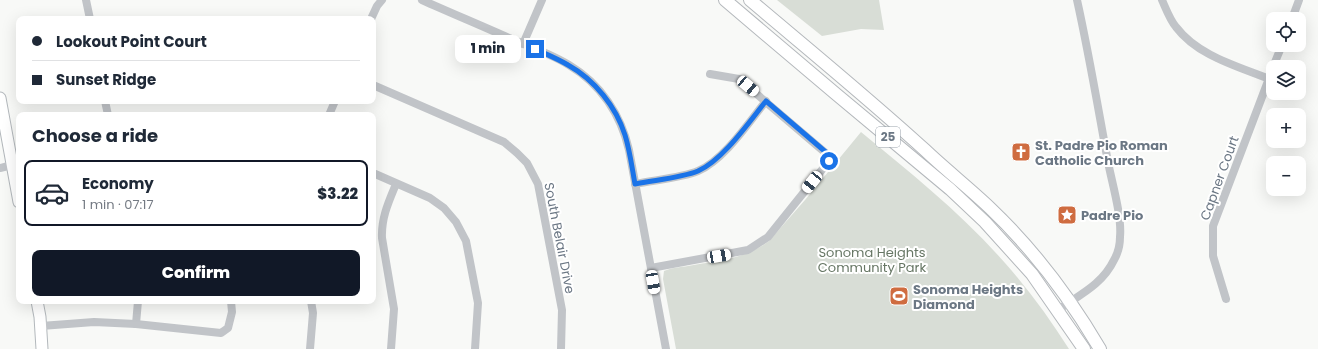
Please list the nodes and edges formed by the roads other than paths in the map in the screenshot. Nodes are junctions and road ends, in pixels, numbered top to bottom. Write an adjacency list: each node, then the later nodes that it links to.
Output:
1 (86, 0): 11 (street)
2 (422, 0): 13 (street)
3 (542, 0): 13 (street)
4 (725, 0): 33 (main road, 25)
5 (750, 0): 28 (main road, 25)
6 (1077, 0): 28 (street)
7 (1162, 0): 15 (street)
8 (1299, 0): 10 (street)
9 (378, 2): 12 (street)
10 (1295, 12)
11 (89, 16)
12 (372, 16)
13 (523, 44): 24 (street)
14 (710, 74): 19 (street)
15 (1266, 78)
16 (376, 86): 40 (street, South Belair Drive)
17 (1266, 87): 27 (street, Capner Court)
18 (0, 98): 20 (street)
19 (766, 101): 24 (street); 26 (street)
20 (12, 166): 21 (street); 25 (street)
21 (0, 168)
22 (376, 174): 23 (street)
23 (396, 184): 38 (street); 39 (street)
24 (635, 184): 26 (street)
25 (16, 187)
26 (651, 268): 41 (street)
27 (1226, 299)
28 (1070, 302): 33 (street); 43 (main road, 25)
29 (37, 304): 35 (street)
30 (138, 304): 34 (street)
31 (231, 304): 34 (street)
32 (312, 304): 37 (street)
33 (1058, 310): 42 (main road, 25)
34 (136, 324): 35 (street)
35 (40, 326): 36 (street)
36 (42, 349)
37 (310, 349)
38 (391, 349)
39 (475, 349)
40 (561, 349)
41 (666, 349)
42 (1084, 349)
43 (1100, 349)

